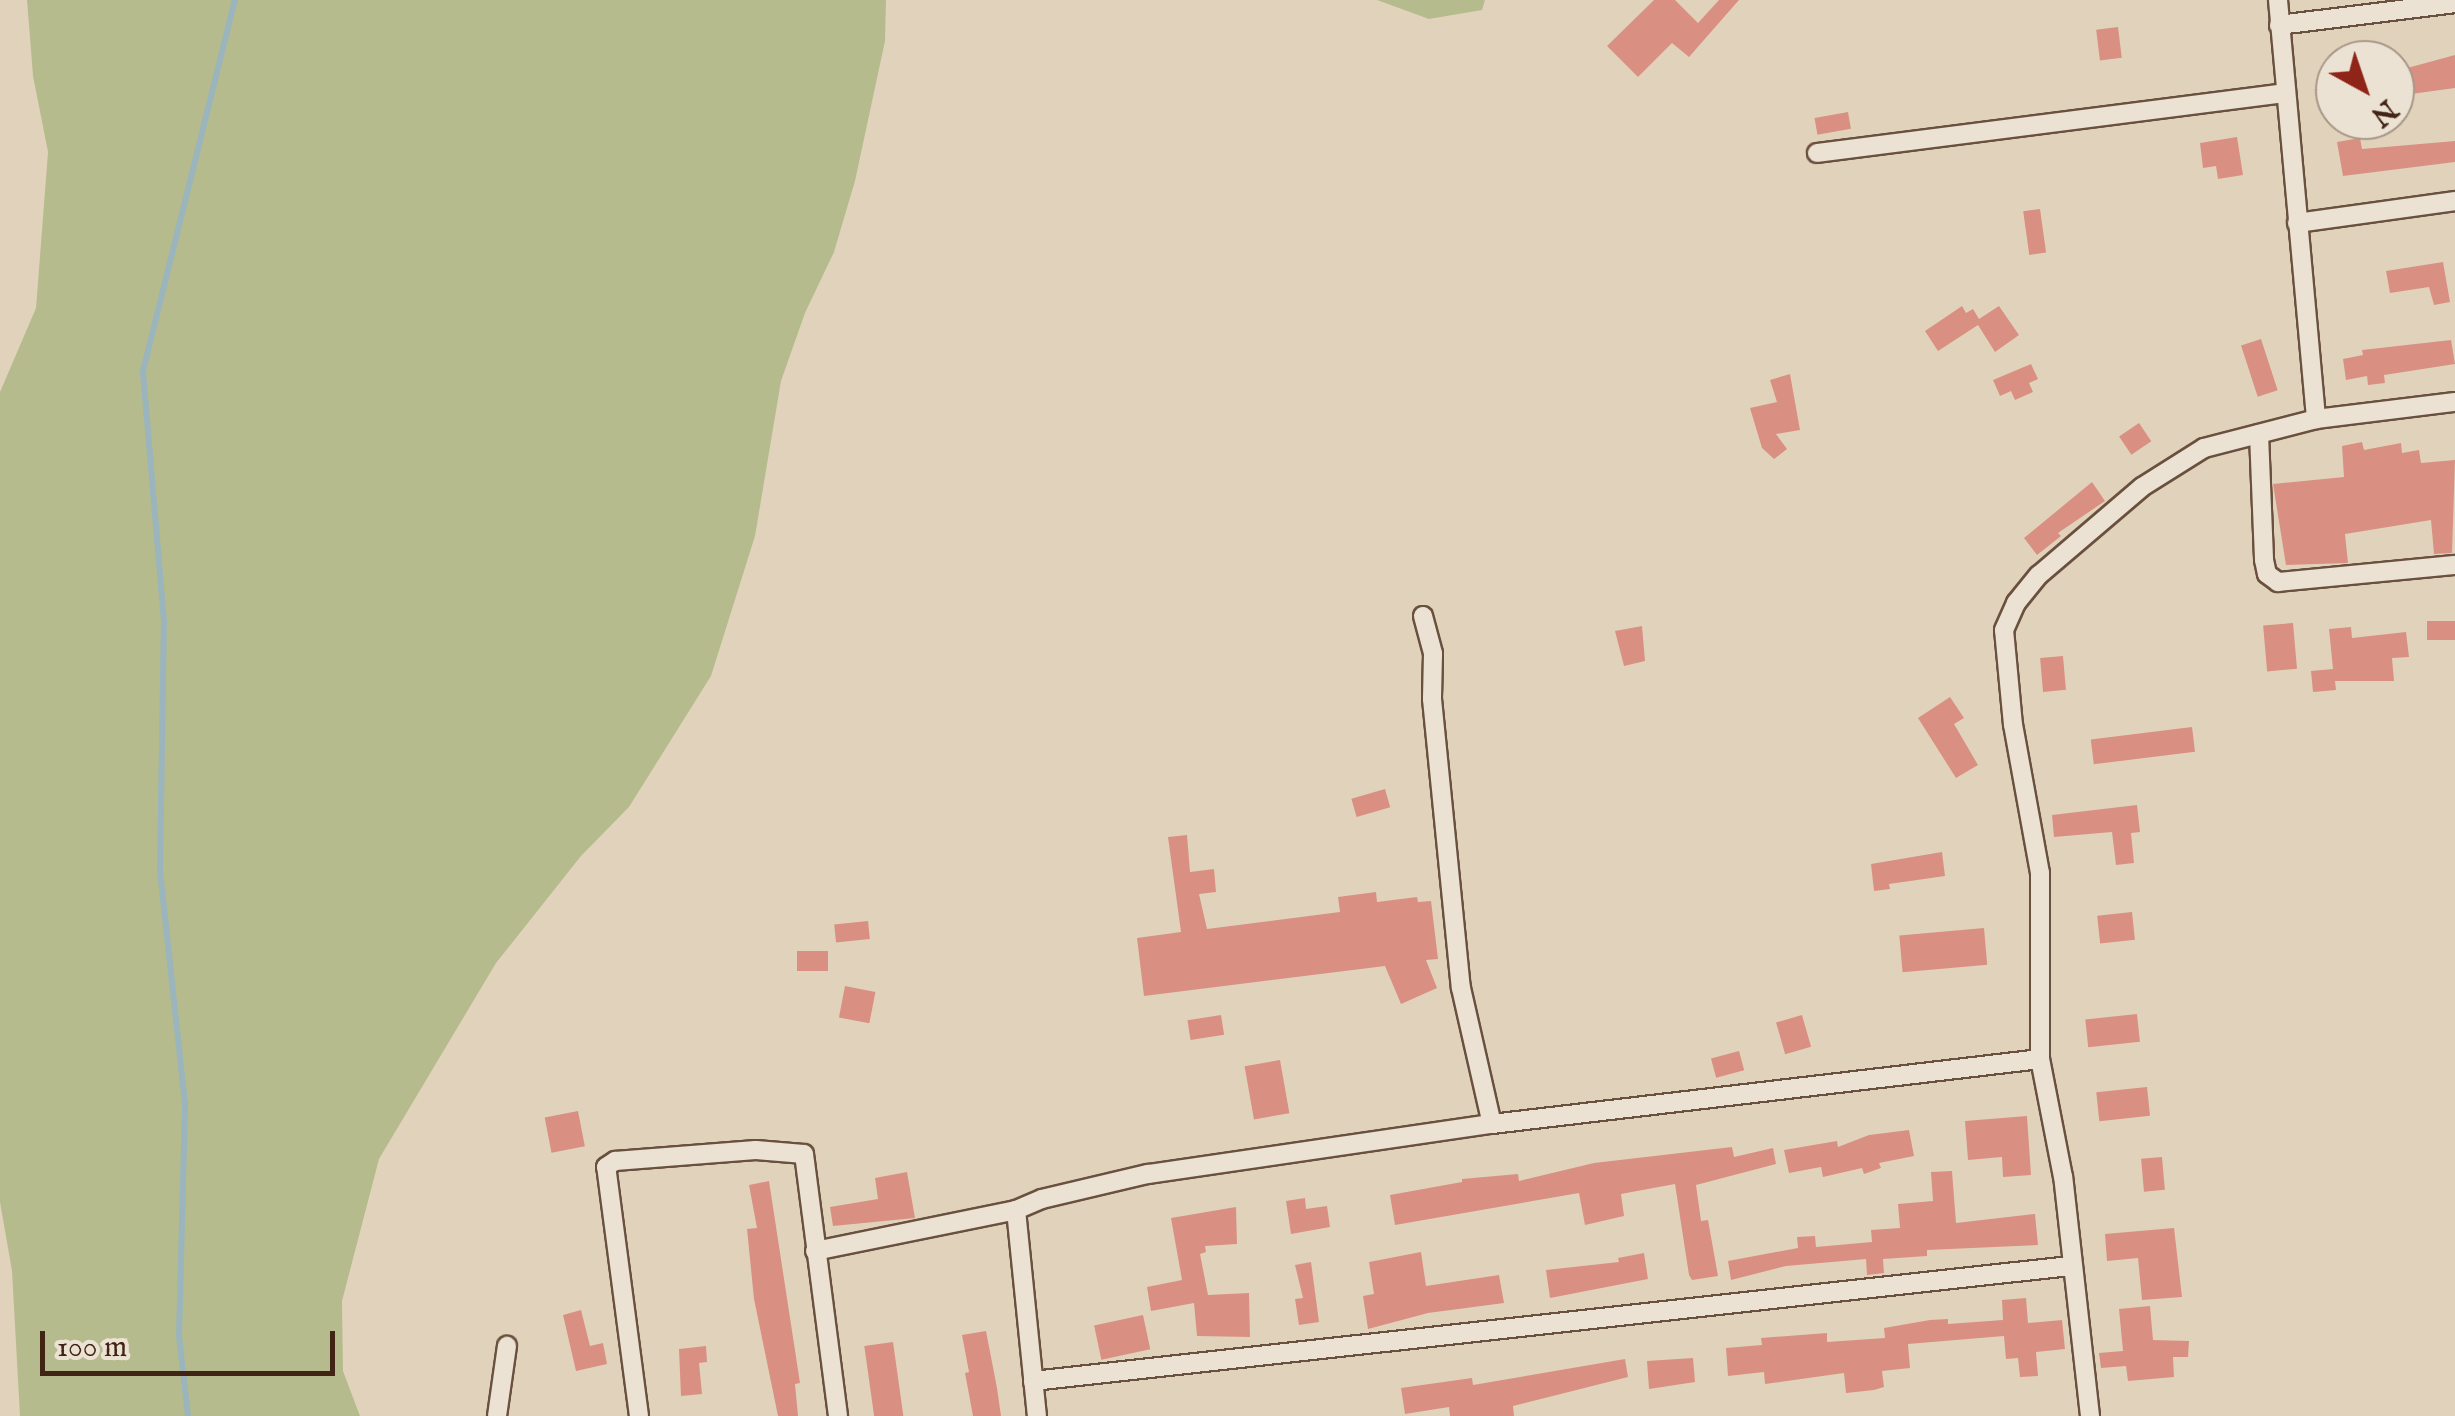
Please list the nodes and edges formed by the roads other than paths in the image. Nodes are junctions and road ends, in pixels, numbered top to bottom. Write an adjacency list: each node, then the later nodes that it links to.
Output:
1 (2278, 0): 3 (street)
2 (2455, 3): 3 (street)
3 (2280, 25): 4 (street)
4 (2286, 92): 5 (street); 7 (street)
5 (1817, 153)
6 (2455, 201): 7 (street)
7 (2297, 223): 9 (street)
8 (2455, 402): 9 (street)
9 (2316, 419): 10 (street)
10 (2259, 434): 11 (street); 13 (street)
11 (2455, 566)
12 (1423, 616): 14 (street)
13 (2040, 1059): 14 (street); 17 (street)
14 (1492, 1124): 15 (street)
15 (1016, 1210): 16 (street); 19 (street)
16 (815, 1251): 21 (street); 22 (street)
17 (2070, 1266): 19 (street); 24 (street)
18 (507, 1346): 20 (street)
19 (1033, 1381): 23 (street)
20 (497, 1416)
21 (639, 1416)
22 (838, 1416)
23 (1037, 1416)
24 (2090, 1416)

